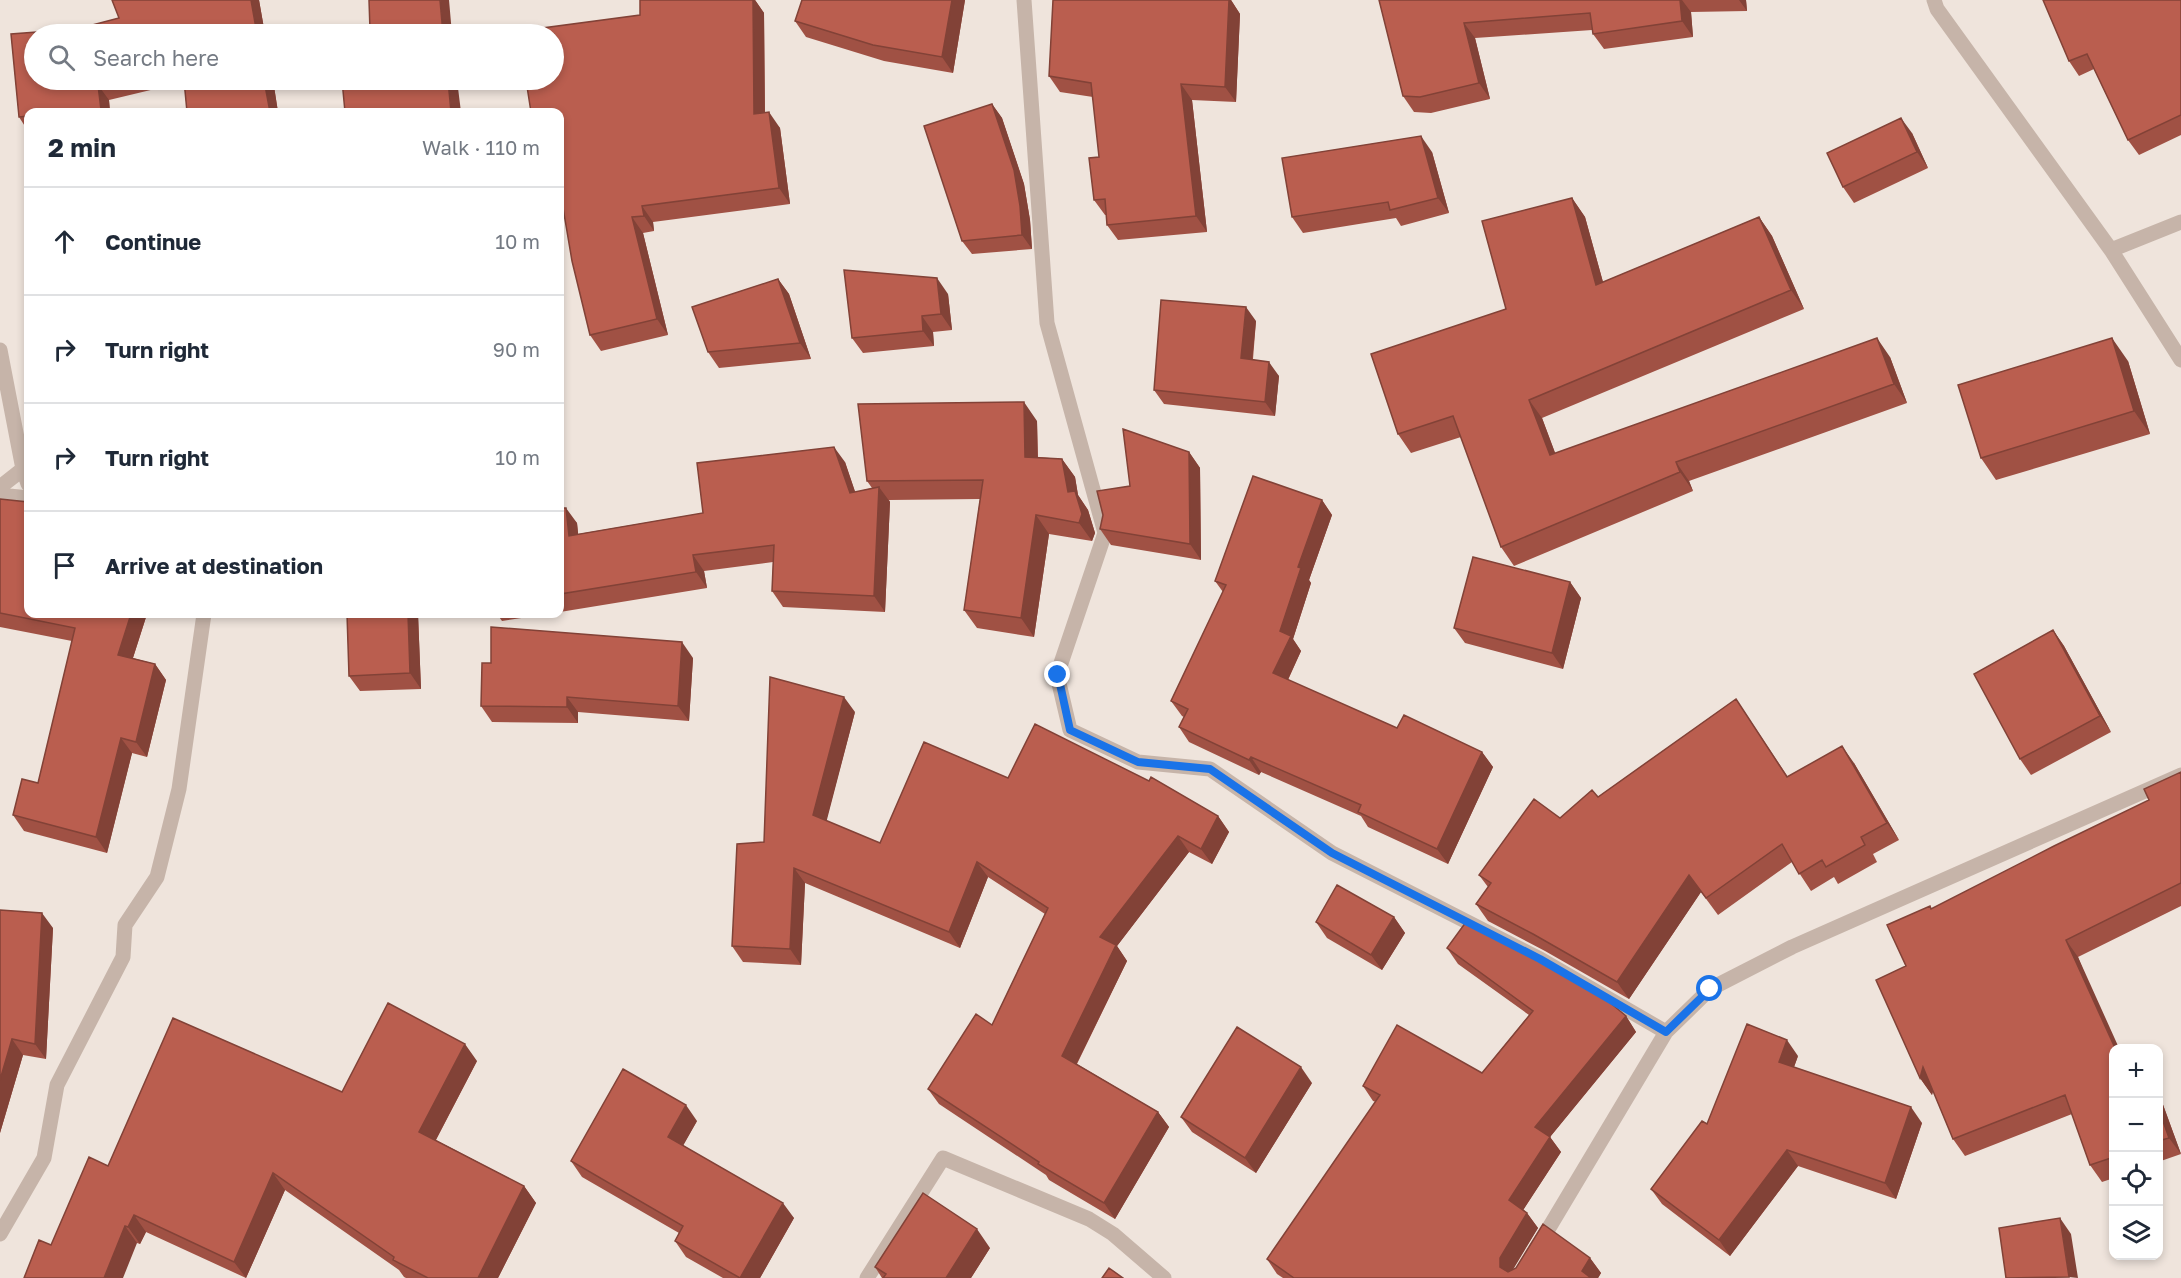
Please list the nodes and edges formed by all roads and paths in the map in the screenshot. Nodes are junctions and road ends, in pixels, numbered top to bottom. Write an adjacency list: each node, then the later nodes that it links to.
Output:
1 (1024, 0): 14 (street)
2 (1934, 0): 4 (street)
3 (2181, 222): 4 (street)
4 (2111, 250): 6 (street)
5 (0, 350): 7 (street)
6 (2181, 360)
7 (24, 467)
8 (24, 478): 9 (street)
9 (0, 487)
10 (0, 495): 11 (street)
11 (24, 498)
12 (203, 618): 15 (street)
13 (2181, 775): 14 (street)
14 (1666, 1032): 18 (street)
15 (0, 1233)
16 (867, 1278): 17 (street)
17 (1164, 1278)
18 (1519, 1278)

